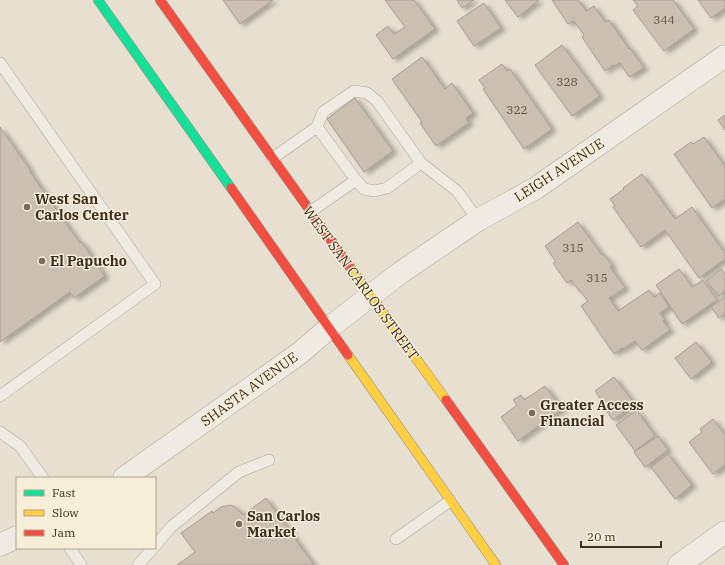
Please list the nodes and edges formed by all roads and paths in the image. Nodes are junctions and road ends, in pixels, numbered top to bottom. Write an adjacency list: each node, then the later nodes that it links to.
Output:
1 (98, 0): 12 (main road)
2 (160, 0): 6 (main road, WEST SAN CARLOS STREET)
3 (725, 56): 10 (street, LEIGH AVENUE)
4 (0, 63): 13 (lane)
5 (317, 127): 6 (lane); 7 (lane); 8 (lane)
6 (273, 158): 9 (main road, WEST SAN CARLOS STREET)
7 (421, 163): 8 (lane); 10 (lane)
8 (356, 180): 9 (lane)
9 (310, 212): 11 (main road, WEST SAN CARLOS STREET)
10 (478, 220): 11 (street, LEIGH AVENUE)
11 (370, 295): 12 (street, SHASTA AVENUE); 29 (main road, WEST SAN CARLOS STREET)
12 (328, 328): 17 (street, SHASTA AVENUE); 18 (main road)
13 (0, 396)
14 (0, 432): 16 (lane)
15 (269, 460): 23 (lane)
16 (42, 477)
17 (125, 477)
18 (450, 501): 21 (lane); 28 (main road)
19 (725, 532): 30 (street)
20 (16, 537): 22 (street)
21 (396, 539)
22 (0, 545)
23 (156, 545)
24 (71, 549): 26 (lane)
25 (152, 549): 27 (lane)
26 (81, 565)
27 (138, 565)
28 (496, 565)
29 (564, 565)
30 (679, 565)

